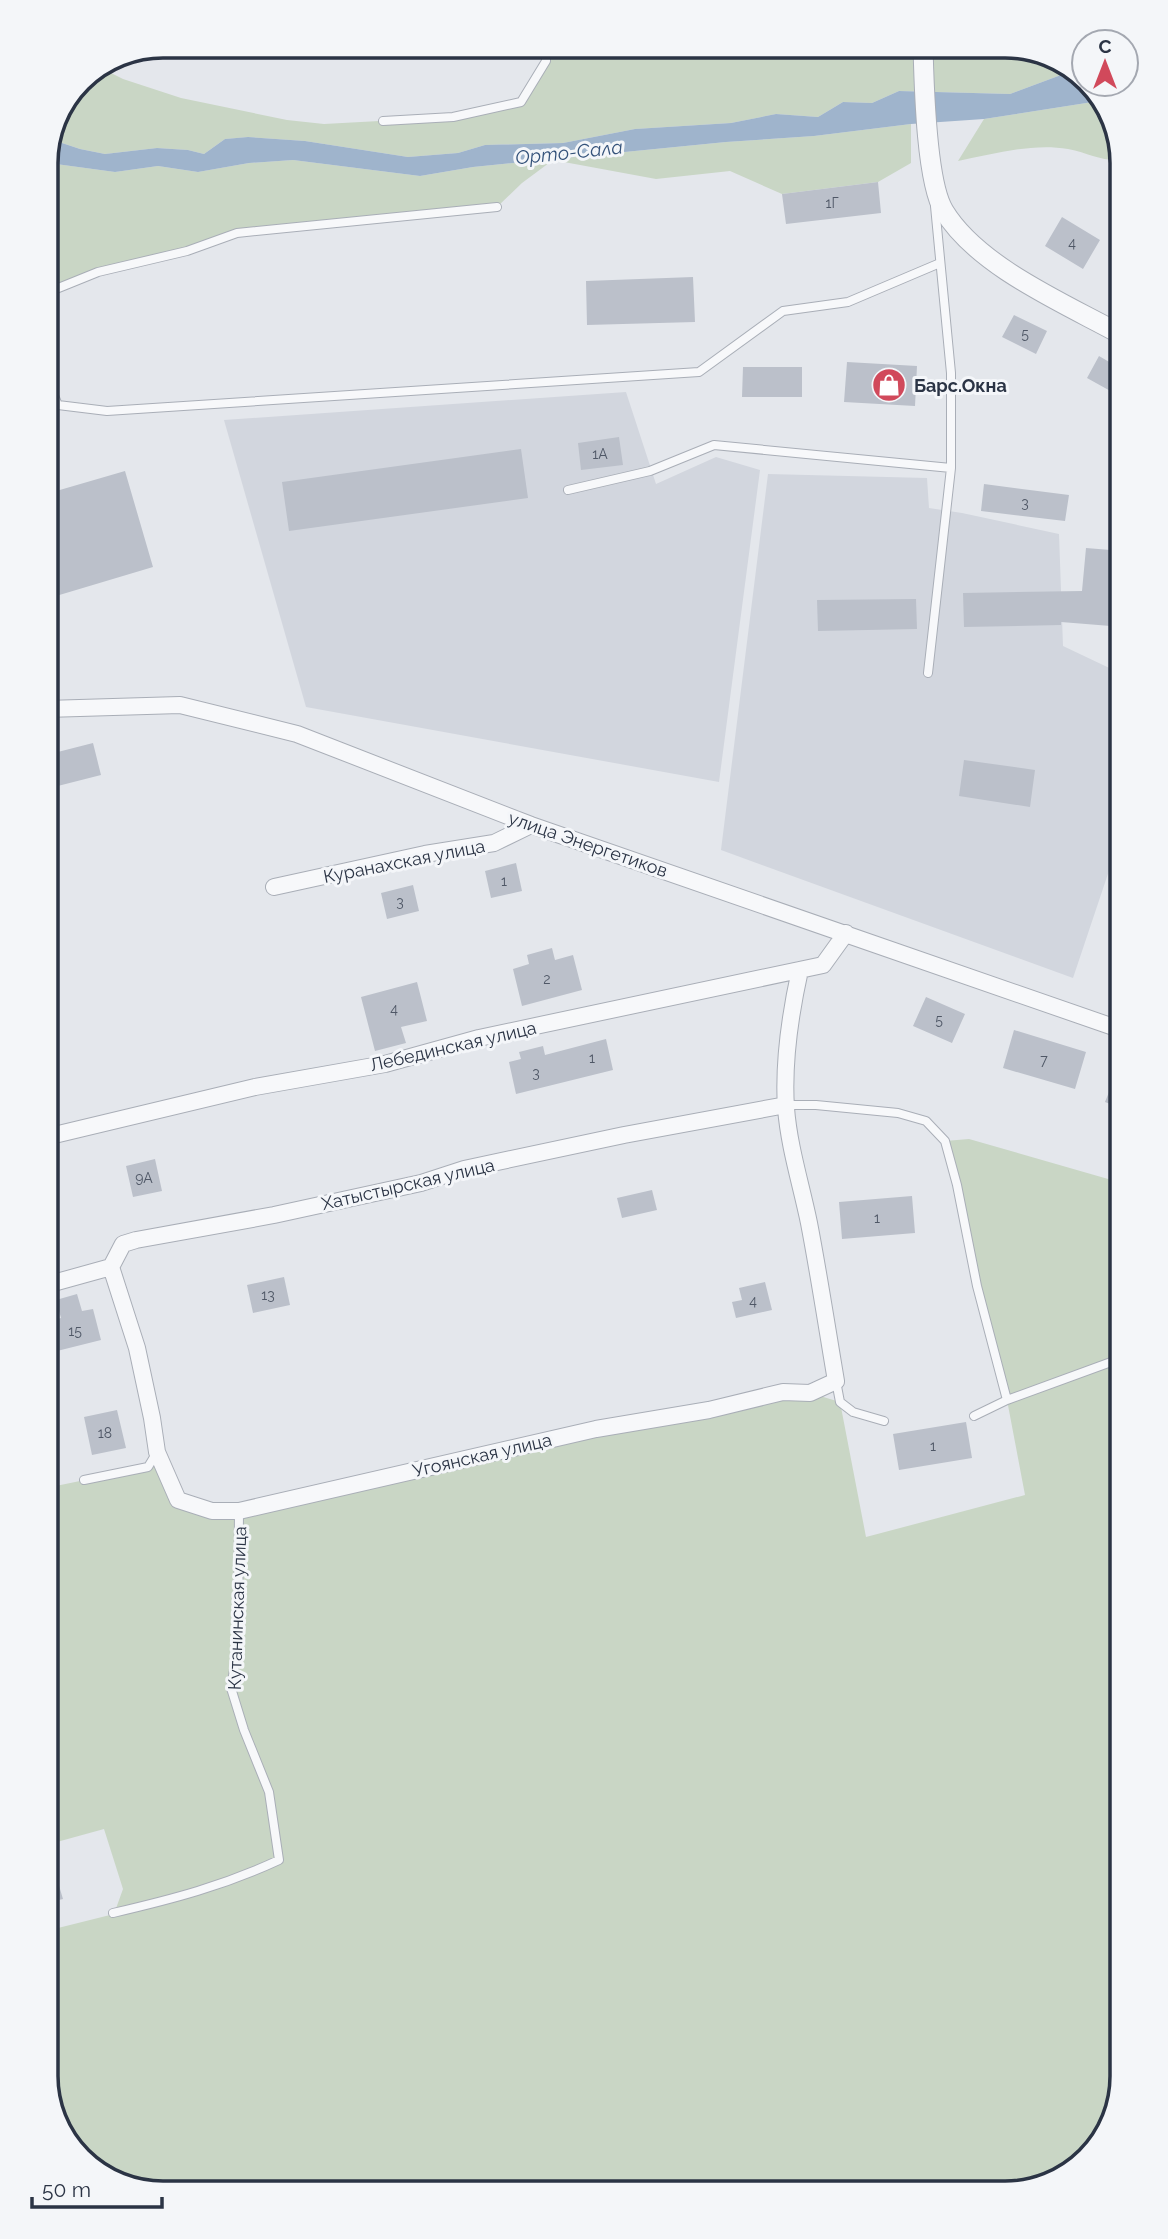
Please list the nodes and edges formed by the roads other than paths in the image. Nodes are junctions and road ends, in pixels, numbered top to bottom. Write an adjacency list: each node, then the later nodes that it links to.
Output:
1 (546, 58): 3 (lane)
2 (923, 58): 4 (street)
3 (383, 121)
4 (931, 167): 6 (lane); 8 (street)
5 (497, 207): 7 (lane)
6 (940, 262): 9 (lane); 10 (lane)
7 (58, 288)
8 (1110, 329)
9 (58, 405)
10 (951, 468): 11 (lane); 12 (lane)
11 (568, 490)
12 (928, 673)
13 (58, 709): 14 (street, улица Энергетиков)
14 (531, 825): 15 (street, Куранахская улица); 16 (street, улица Энергетиков)
15 (274, 887)
16 (846, 933): 17 (street, Лебединская улица); 18 (street, улица Энергетиков)
17 (800, 970): 19 (street); 20 (street, Лебединская улица)
18 (1110, 1026)
19 (786, 1105): 21 (street, Хатыстырская улица); 24 (street); 25 (lane)
20 (58, 1134)
21 (111, 1267): 22 (street); 28 (street)
22 (58, 1282)
23 (1110, 1362): 25 (lane)
24 (836, 1381): 27 (lane); 30 (street, Угоянская улица)
25 (1007, 1400): 26 (lane)
26 (974, 1416)
27 (884, 1421)
28 (157, 1452): 29 (lane); 30 (street, Угоянская улица)
29 (84, 1480)
30 (239, 1511): 31 (lane, Кутанинская улица)
31 (113, 1913)

